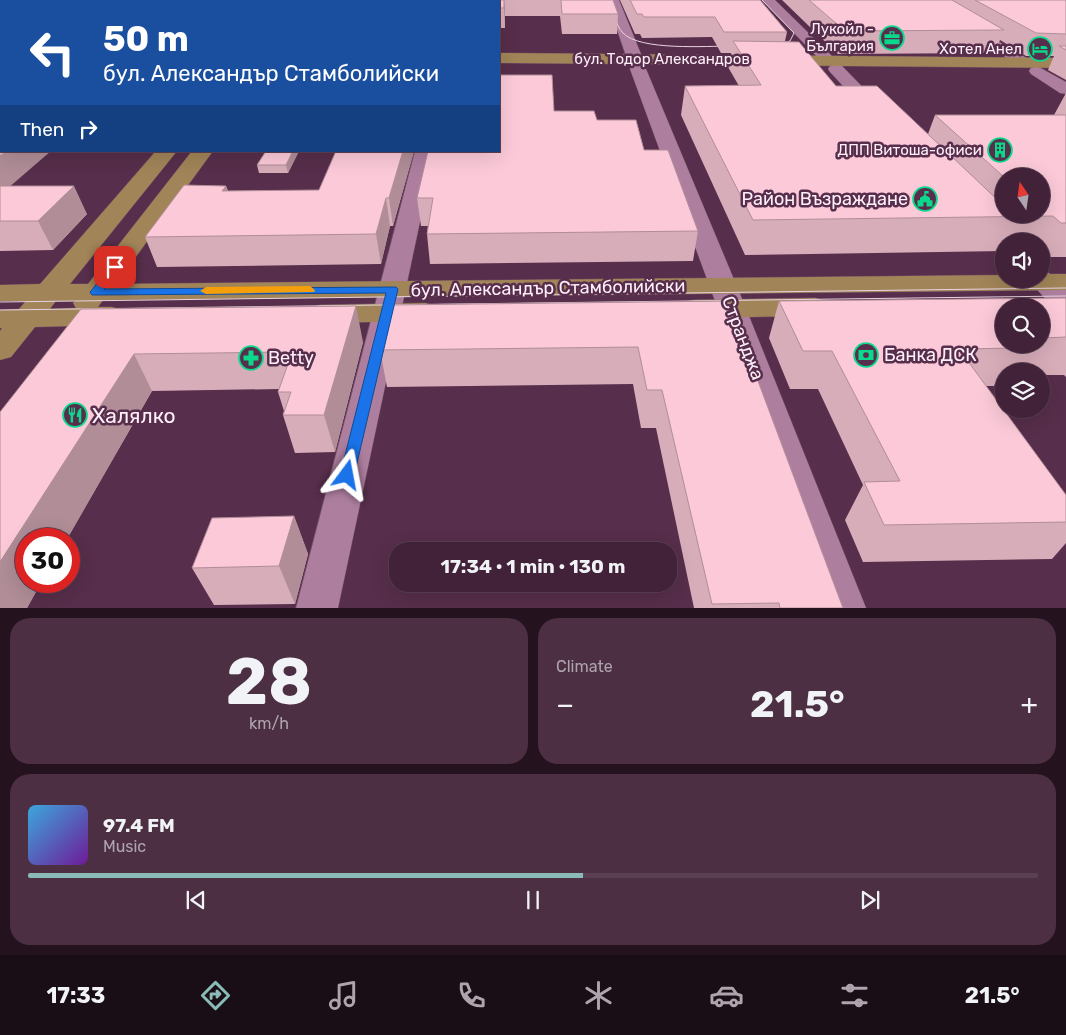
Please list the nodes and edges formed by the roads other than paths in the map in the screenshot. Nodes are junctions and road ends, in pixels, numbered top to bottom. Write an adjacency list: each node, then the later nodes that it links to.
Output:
1 (613, 0): 6 (street, Странджа)
2 (768, 0): 7 (street)
3 (920, 0): 8 (street)
4 (500, 58): 6 (main road, бул. Тодор Александров)
5 (1066, 62): 8 (main road, бул. Тодор Александров)
6 (637, 64): 7 (main road, бул. Тодор Александров); 9 (main road, бул. Тодор Александров); 20 (street, Странджа)
7 (832, 65): 8 (main road, бул. Тодор Александров); 12 (street)
8 (1030, 66): 10 (main road, бул. Тодор Александров); 11 (street)
9 (500, 68)
10 (1066, 71)
11 (1066, 89)
12 (890, 125)
13 (166, 152): 19 (main road)
14 (202, 152): 16 (main road)
15 (426, 152): 21 (street)
16 (96, 292): 19 (main road, бул. Александър Стамболийски); 21 (main road, бул. Александър Стамболийски); 22 (main road)
17 (1058, 292): 20 (main road, бул. Александър Стамболийски)
18 (0, 293): 19 (main road, бул. Александър Стамболийски)
19 (47, 293): 23 (main road)
20 (728, 297): 21 (main road, бул. Александър Стамболийски); 27 (street, Странджа)
21 (390, 301): 22 (main road, бул. Александър Стамболийски); 26 (street)
22 (76, 317): 23 (main road, бул. Александър Стамболийски); 24 (main road)
23 (13, 318): 25 (main road)
24 (52, 347)
25 (0, 350)
26 (317, 608)
27 (846, 608)

